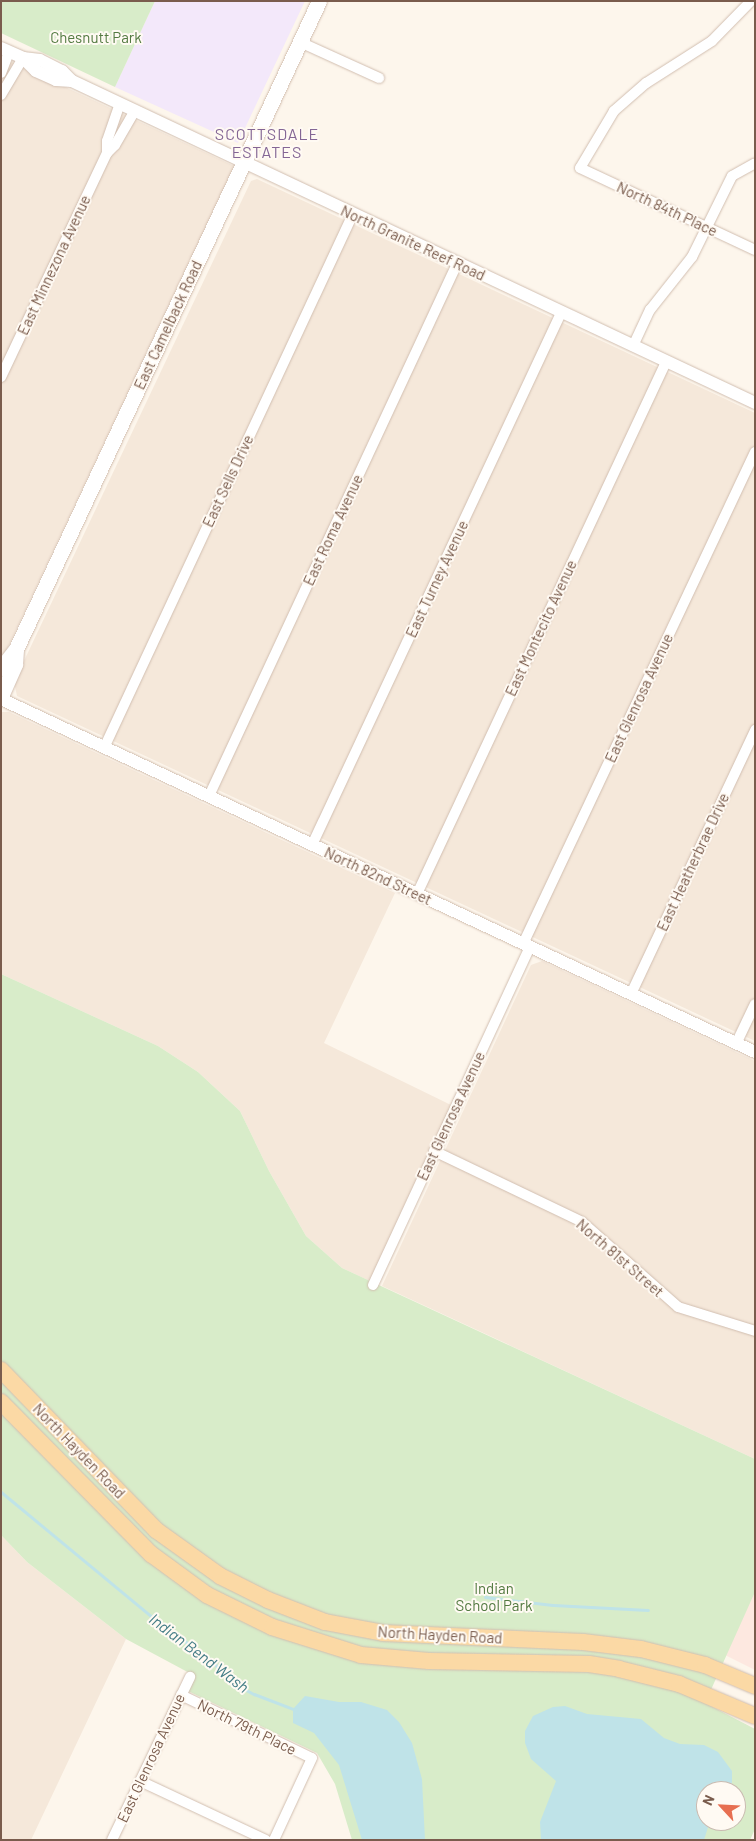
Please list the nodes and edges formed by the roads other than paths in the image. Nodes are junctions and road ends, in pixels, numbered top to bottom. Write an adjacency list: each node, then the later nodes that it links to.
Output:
1 (319, 1): 3 (main road, East Camelback Road)
2 (751, 1): 15 (street, North 84th Place)
3 (300, 42): 7 (street); 12 (main road, East Camelback Road)
4 (5, 50): 5 (street, North Granite Reef Road); 6 (street)
5 (23, 58): 8 (street); 9 (street, North Granite Reef Road)
6 (1, 73)
7 (379, 78)
8 (1, 95)
9 (120, 104): 10 (street, North Granite Reef Road); 11 (street, East Minnezona Avenue)
10 (135, 111): 11 (street, East Minnezona Avenue); 12 (street, North Granite Reef Road)
11 (106, 153): 21 (street, East Minnezona Avenue)
12 (243, 162): 14 (street, North Granite Reef Road); 24 (main road, East Camelback Road)
13 (755, 163): 15 (street)
14 (353, 214): 17 (street, North Granite Reef Road); 28 (street, East Sells Drive)
15 (706, 227): 16 (street, North 84th Place); 19 (street)
16 (755, 250)
17 (457, 264): 18 (street, North Granite Reef Road); 29 (street, East Roma Avenue)
18 (561, 313): 19 (street, North Granite Reef Road); 30 (street, East Turney Avenue)
19 (633, 346): 20 (street, North Granite Reef Road)
20 (666, 362): 22 (street, North Granite Reef Road); 31 (street, East Montecito Avenue)
21 (1, 376)
22 (755, 403)
23 (755, 452): 32 (street, East Glenrosa Avenue)
24 (16, 649): 25 (main road, East Camelback Road); 26 (main road, East Camelback Road)
25 (1, 668)
26 (1, 698): 28 (street, North 82nd Street)
27 (755, 730): 33 (street, East Heatherbrae Drive)
28 (104, 748): 29 (street, North 82nd Street)
29 (209, 796): 30 (street, North 82nd Street)
30 (312, 845): 31 (street, North 82nd Street)
31 (417, 894): 32 (street, North 82nd Street)
32 (527, 946): 33 (street, North 82nd Street); 37 (street, East Glenrosa Avenue)
33 (631, 994): 35 (street, North 82nd Street)
34 (755, 1004): 35 (street)
35 (736, 1044): 36 (street, North 82nd Street)
36 (755, 1052)
37 (434, 1151): 38 (street, East Glenrosa Avenue); 39 (street, North 81st Street)
38 (373, 1285)
39 (755, 1331)
40 (1, 1370): 43 (main road, North Hayden Road)
41 (1, 1402): 45 (main road, North Hayden Road)
42 (190, 1677): 44 (street, East Glenrosa Avenue)
43 (755, 1686)
44 (181, 1695): 46 (street, East Glenrosa Avenue); 49 (street, North 79th Place)
45 (755, 1716)
46 (140, 1781): 47 (street, East Glenrosa Avenue); 48 (street)
47 (112, 1840)
48 (266, 1840)
49 (274, 1840)

